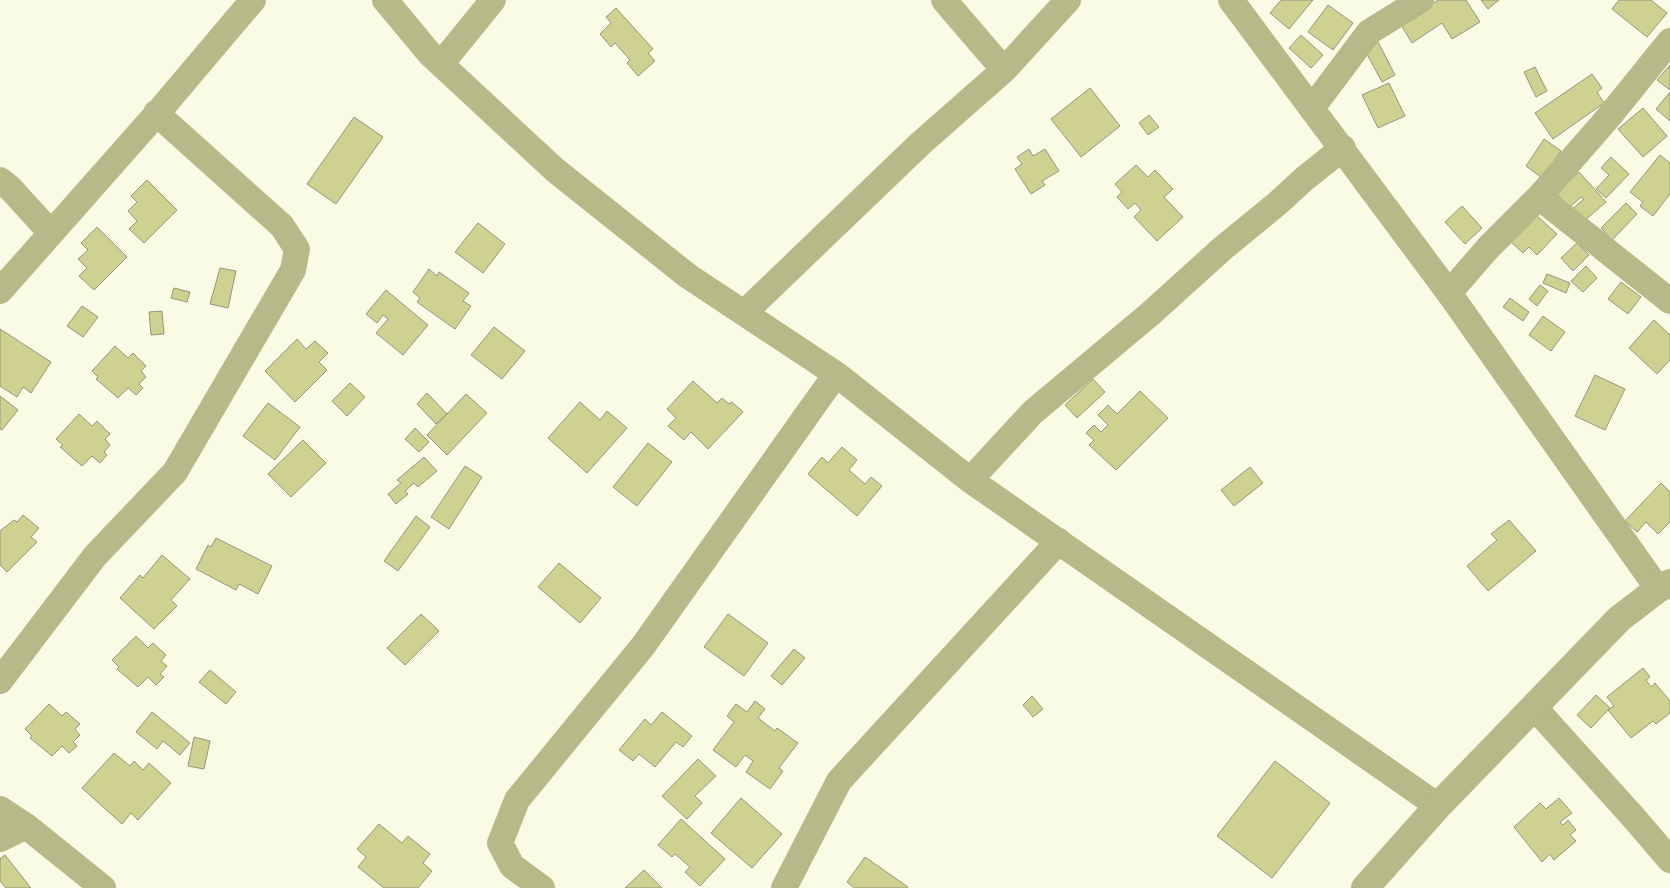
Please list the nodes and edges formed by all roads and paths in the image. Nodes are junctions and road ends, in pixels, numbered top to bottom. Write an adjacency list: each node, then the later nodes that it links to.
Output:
1 (253, 0): 12 (street)
2 (385, 0): 9 (street)
3 (493, 0): 9 (street)
4 (944, 0): 10 (street)
5 (1068, 0): 10 (street)
6 (1231, 0): 11 (street)
7 (1421, 0): 11 (street)
8 (1670, 41): 15 (street)
9 (441, 64): 20 (street)
10 (1004, 70): 20 (street)
11 (1312, 108): 13 (street)
12 (156, 113): 16 (street); 25 (street)
13 (1343, 148): 18 (street); 22 (street)
14 (0, 180): 16 (street)
15 (1539, 197): 18 (street); 19 (street)
16 (51, 233): 17 (street)
17 (0, 291)
18 (1449, 293): 24 (street)
19 (1670, 301)
20 (745, 312): 21 (street)
21 (836, 374): 22 (street); 33 (street)
22 (970, 480): 23 (street)
23 (1059, 541): 27 (street); 34 (street)
24 (1664, 586): 26 (street)
25 (0, 681)
26 (1534, 707): 27 (street); 31 (street)
27 (1438, 806): 35 (street)
28 (0, 809): 29 (street)
29 (26, 826): 30 (street); 32 (street)
30 (0, 839)
31 (1670, 860)
32 (103, 888)
33 (542, 888)
34 (784, 888)
35 (1365, 888)

